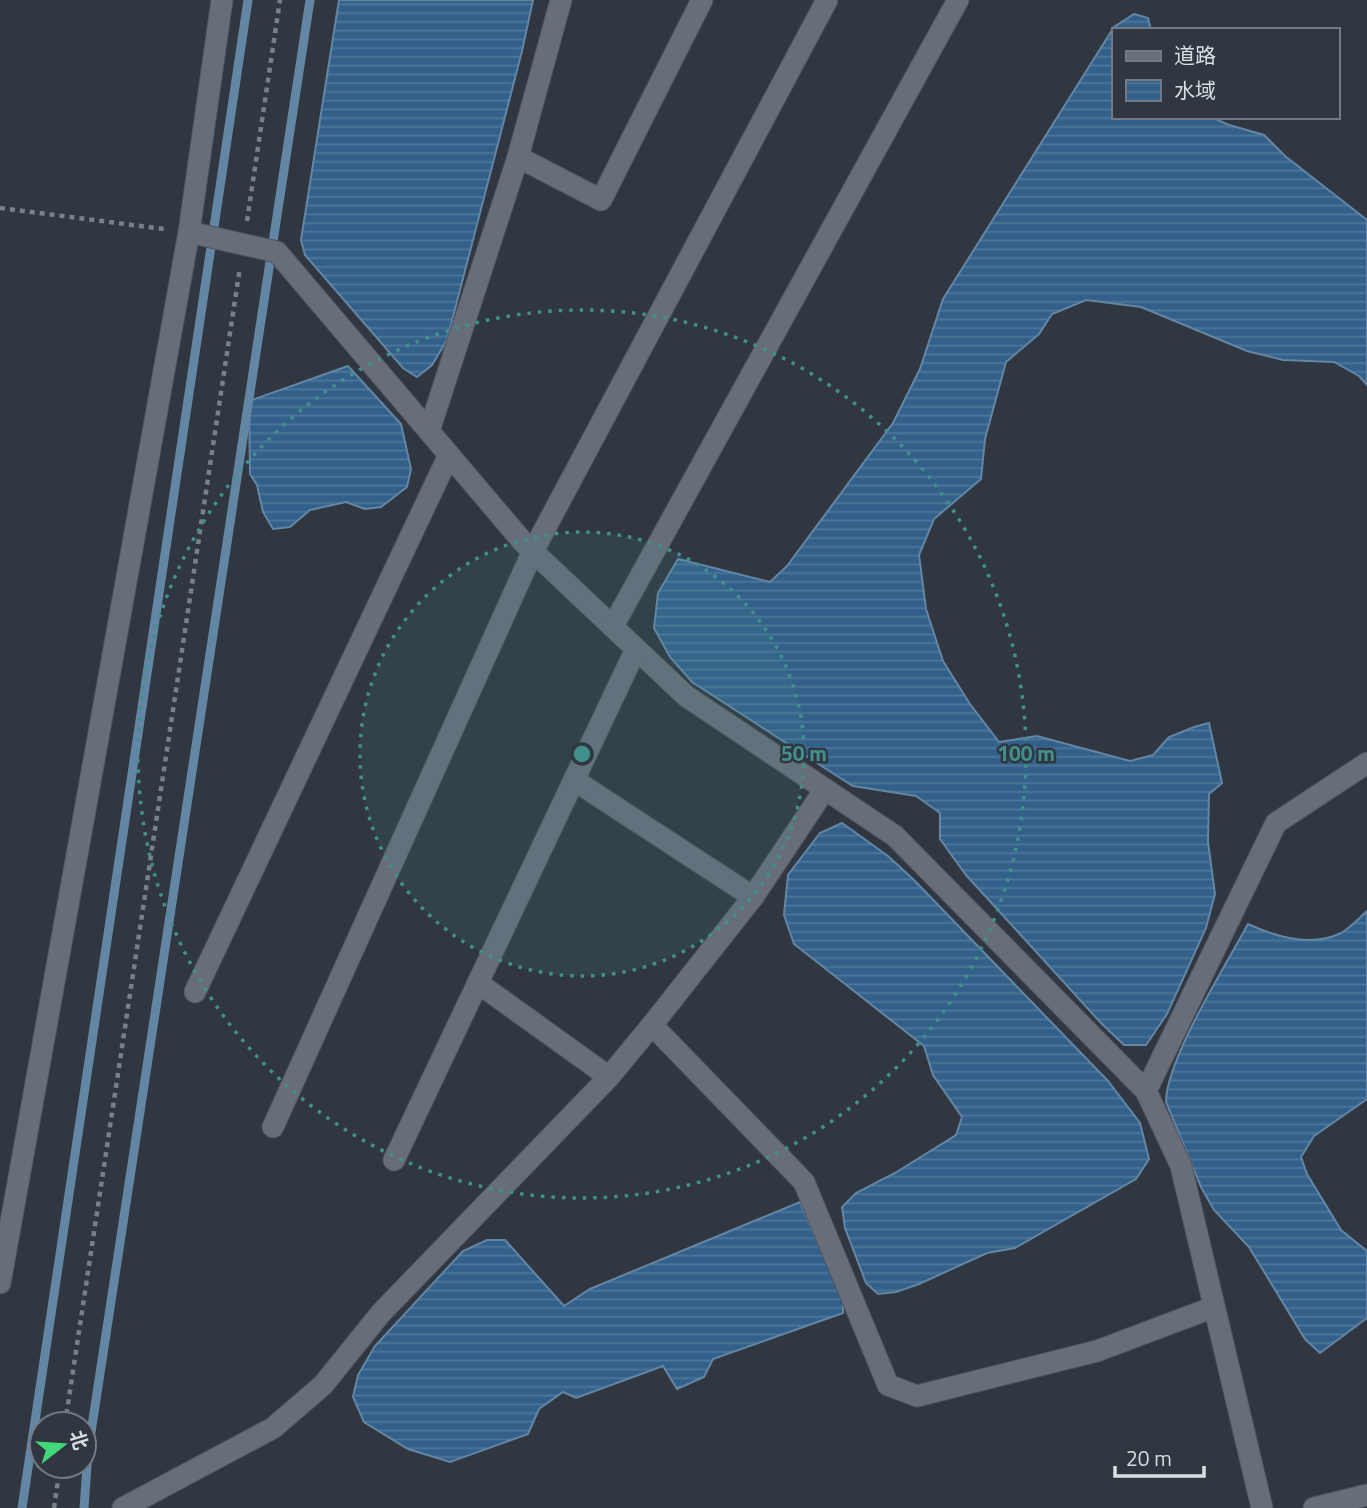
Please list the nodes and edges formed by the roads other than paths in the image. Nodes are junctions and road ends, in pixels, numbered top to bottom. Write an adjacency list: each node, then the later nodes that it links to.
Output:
1 (222, 0): 7 (street)
2 (561, 0): 6 (street)
3 (702, 0): 6 (street)
4 (827, 0): 10 (street)
5 (958, 0): 11 (street)
6 (518, 157): 8 (street)
7 (194, 233): 8 (street); 24 (street)
8 (429, 431): 9 (street)
9 (449, 455): 10 (street); 18 (street)
10 (533, 551): 11 (street); 22 (street)
11 (612, 626): 12 (street)
12 (636, 649): 14 (street); 15 (street)
13 (1367, 763): 21 (street)
14 (574, 780): 16 (street); 17 (street)
15 (825, 789): 16 (street); 21 (street)
16 (753, 897): 19 (street)
17 (478, 983): 20 (street); 23 (street)
18 (195, 992)
19 (652, 1025): 20 (street); 25 (street)
20 (609, 1077): 27 (street)
21 (1146, 1091): 25 (street)
22 (273, 1127)
23 (394, 1160)
24 (0, 1283)
25 (1214, 1307): 28 (street)
26 (1367, 1495): 29 (street)
27 (123, 1508)
28 (1262, 1508)
29 (1314, 1508)

